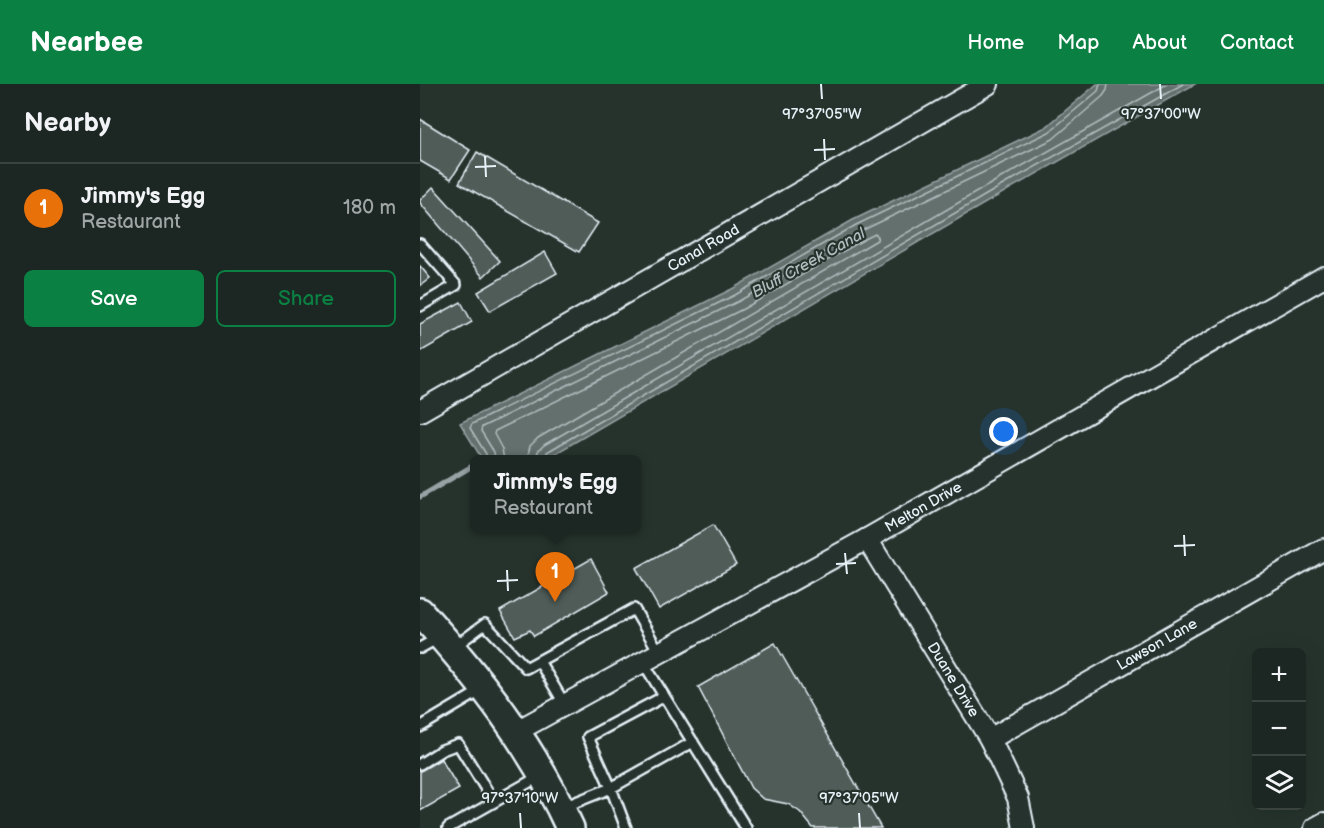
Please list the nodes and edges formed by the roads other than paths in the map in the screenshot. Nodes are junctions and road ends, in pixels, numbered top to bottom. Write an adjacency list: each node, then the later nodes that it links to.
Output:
1 (987, 84): 5 (street, Canal Road)
2 (420, 244): 4 (lane)
3 (1324, 278): 6 (street, Melton Drive)
4 (420, 306)
5 (420, 411)
6 (867, 539): 10 (street, Melton Drive); 17 (street, Duane Drive)
7 (1324, 549): 17 (street, Lawson Lane)
8 (420, 612): 9 (main road)
9 (438, 644): 11 (lane); 12 (main road)
10 (651, 657): 11 (lane); 13 (lane); 14 (street, Melton Drive)
11 (539, 661): 14 (lane)
12 (486, 688): 15 (lane); 16 (main road)
13 (663, 697): 18 (lane); 21 (lane)
14 (564, 705): 16 (street, Melton Drive)
15 (420, 727)
16 (517, 731): 20 (main road)
17 (990, 739): 28 (street, Duane Drive)
18 (693, 742): 21 (lane); 27 (lane)
19 (420, 764): 22 (lane)
20 (542, 774): 22 (lane); 23 (main road)
21 (611, 788): 23 (lane); 26 (lane)
22 (494, 802): 25 (lane)
23 (566, 818)
24 (1324, 823): 29 (street)
25 (448, 828)
26 (626, 828)
27 (746, 828)
28 (1024, 828)
29 (1315, 828)

